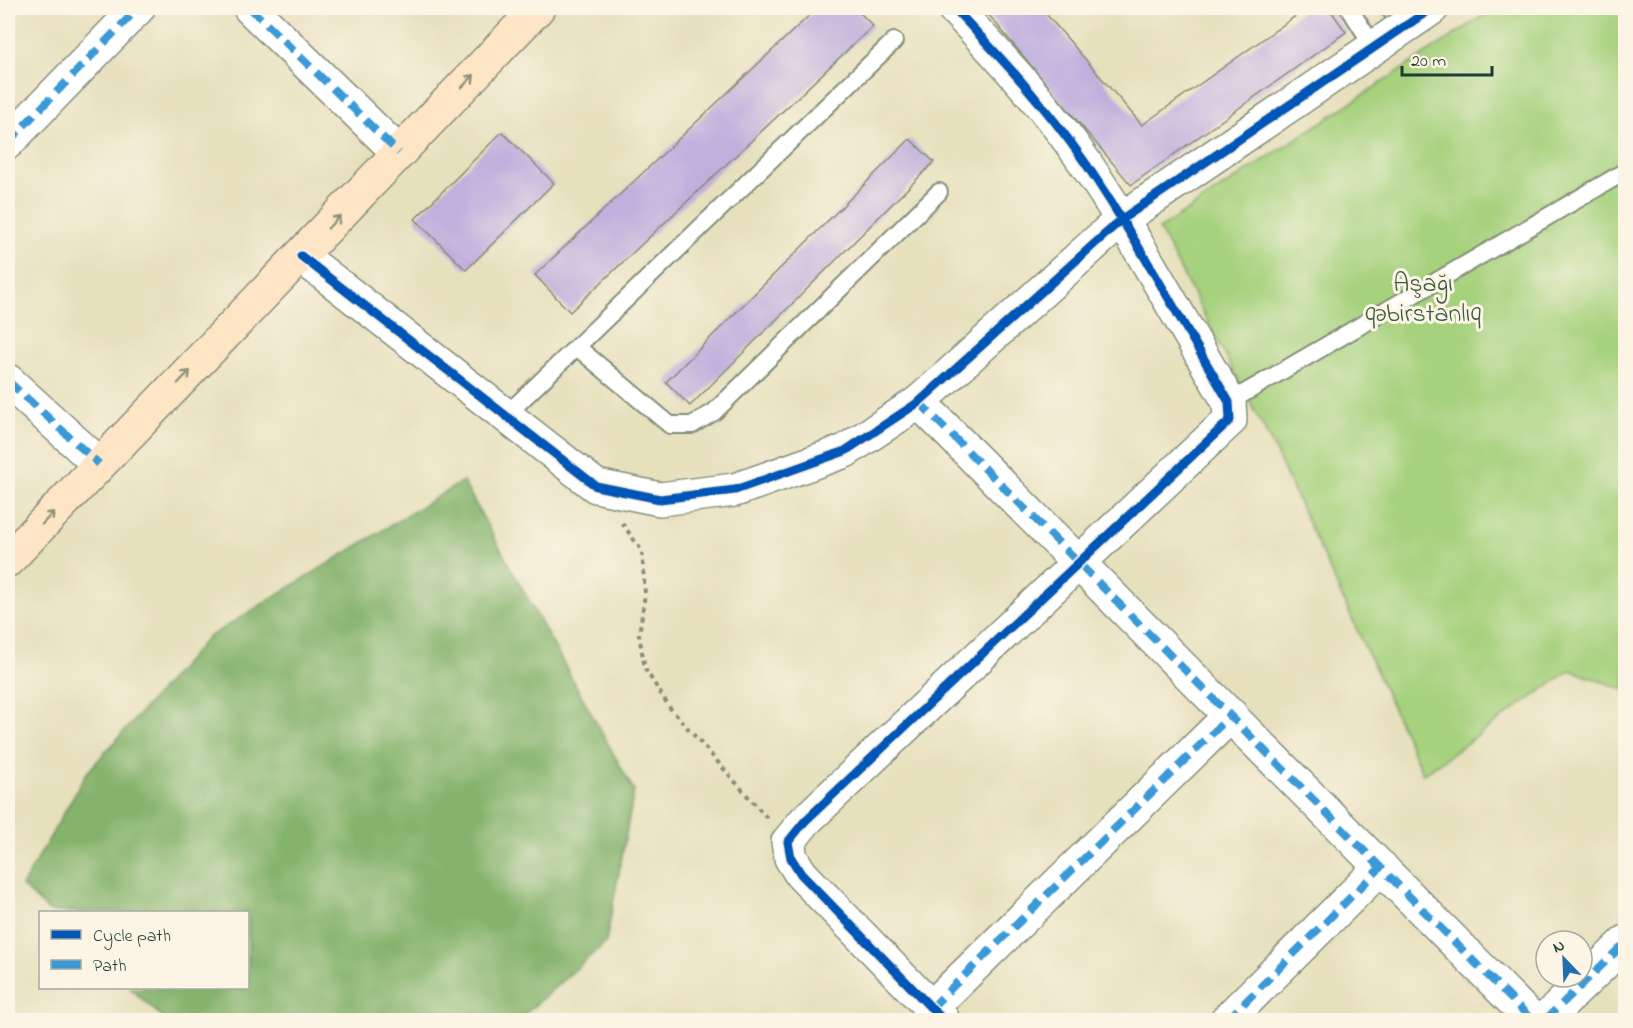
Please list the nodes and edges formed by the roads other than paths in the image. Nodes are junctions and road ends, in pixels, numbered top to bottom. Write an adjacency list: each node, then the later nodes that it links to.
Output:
1 (138, 8): 9 (street)
2 (250, 8): 10 (street)
3 (538, 8): 10 (street, one-way to 3)
4 (954, 8): 13 (street)
5 (1349, 8): 8 (lane)
6 (1432, 8): 8 (street)
7 (894, 41): 15 (lane)
8 (1374, 47): 13 (street)
9 (8, 142)
10 (399, 153): 14 (street, one-way to 10)
11 (1626, 171): 18 (lane)
12 (939, 192): 15 (lane)
13 (1122, 219): 17 (street); 18 (street)
14 (301, 256): 19 (street); 20 (street, one-way to 14)
15 (577, 347): 19 (lane)
16 (8, 381): 20 (street)
17 (919, 402): 19 (street); 22 (street)
18 (1229, 402): 22 (street)
19 (507, 414)
20 (99, 464): 21 (street, one-way to 20)
21 (8, 560)
22 (1078, 563): 23 (street); 26 (street)
23 (1231, 715): 24 (street); 26 (street)
24 (1381, 867): 27 (street); 28 (street)
25 (1626, 942): 29 (street)
26 (937, 1014)
27 (1227, 1020)
28 (1532, 1020)
29 (1545, 1020)

